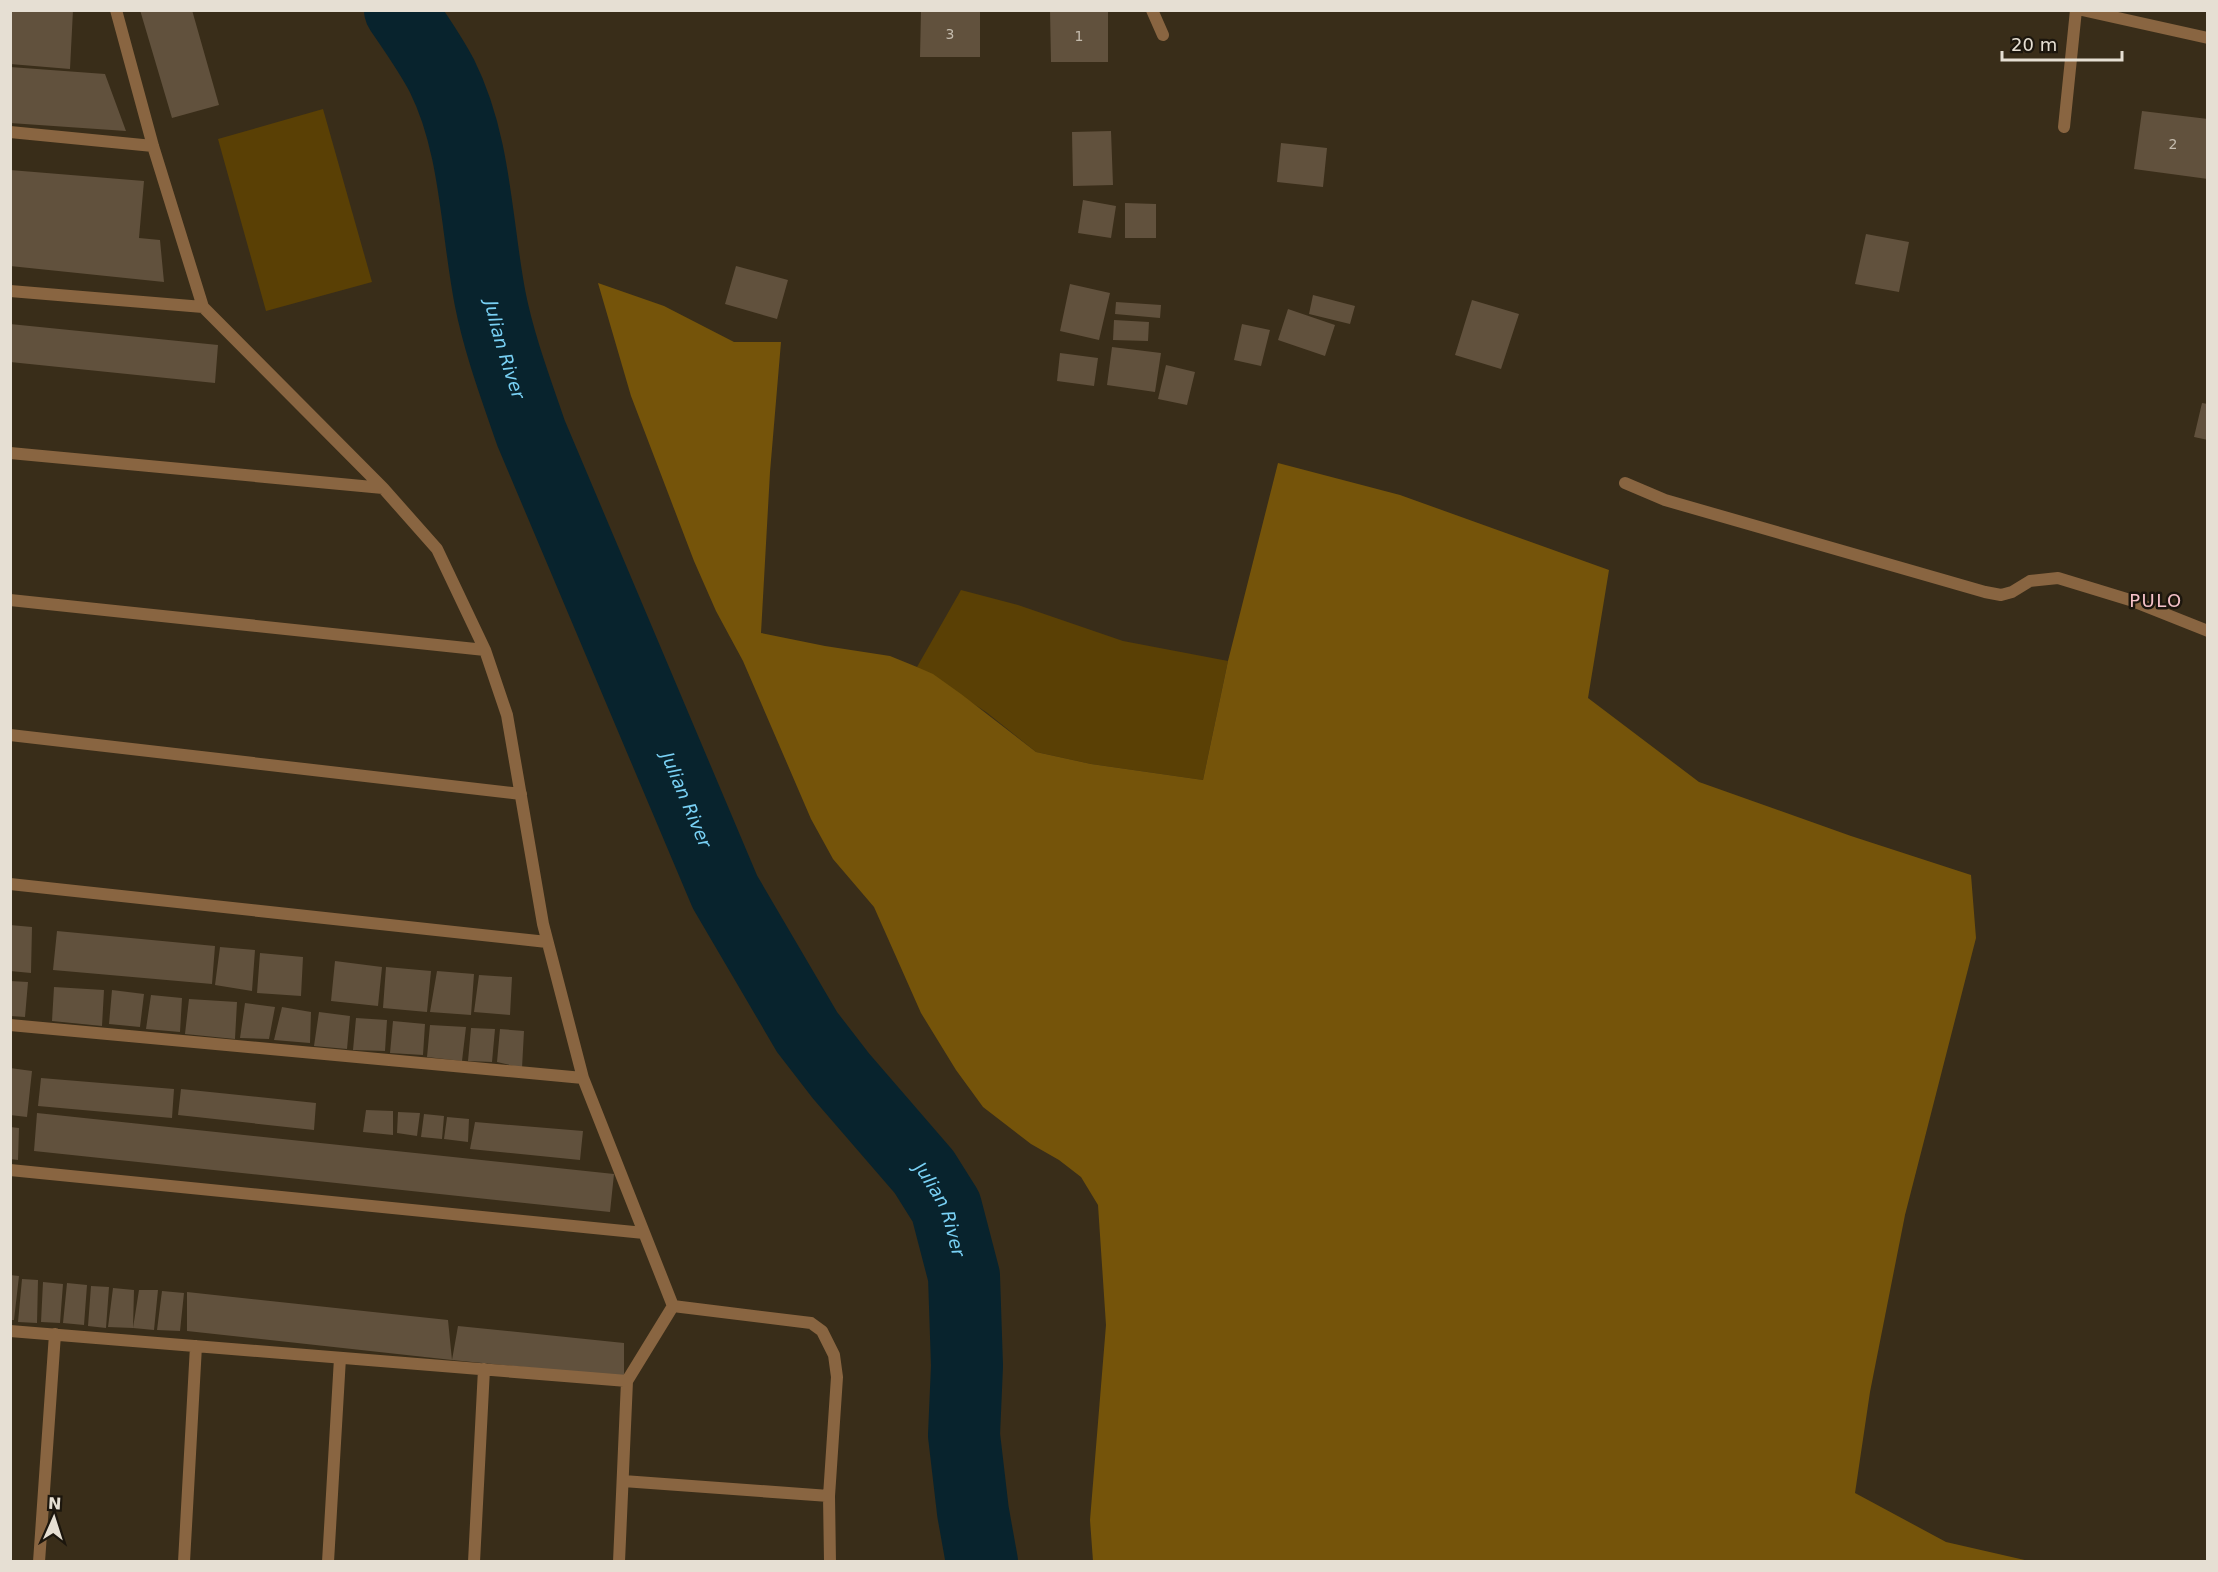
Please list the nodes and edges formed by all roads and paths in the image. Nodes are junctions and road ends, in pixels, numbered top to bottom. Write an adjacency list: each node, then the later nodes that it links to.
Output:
1 (116, 10): 9 (street)
2 (1152, 10): 5 (street)
3 (2076, 10): 7 (street)
4 (2082, 10): 6 (street)
5 (1163, 35)
6 (2208, 38)
7 (2064, 127)
8 (10, 132): 9 (street)
9 (153, 146): 11 (street)
10 (10, 291): 11 (street)
11 (203, 308): 14 (street)
12 (10, 453): 14 (street)
13 (1625, 483): 16 (street)
14 (383, 488): 17 (street)
15 (10, 600): 17 (street)
16 (2208, 631)
17 (485, 650): 19 (street)
18 (10, 735): 19 (street)
19 (520, 794): 21 (street)
20 (10, 884): 21 (street)
21 (547, 942): 23 (street)
22 (10, 1025): 23 (street)
23 (583, 1078): 25 (street)
24 (10, 1170): 25 (street)
25 (644, 1233): 26 (street)
26 (673, 1306): 32 (street); 34 (street)
27 (10, 1331): 28 (street)
28 (55, 1334): 29 (street); 35 (street)
29 (196, 1346): 30 (street); 36 (street)
30 (340, 1358): 31 (street); 37 (street)
31 (484, 1369): 32 (street); 38 (street)
32 (627, 1381): 33 (street)
33 (623, 1481): 34 (street); 39 (street)
34 (829, 1496): 40 (street)
35 (39, 1562)
36 (184, 1562)
37 (328, 1562)
38 (474, 1562)
39 (618, 1562)
40 (830, 1562)

